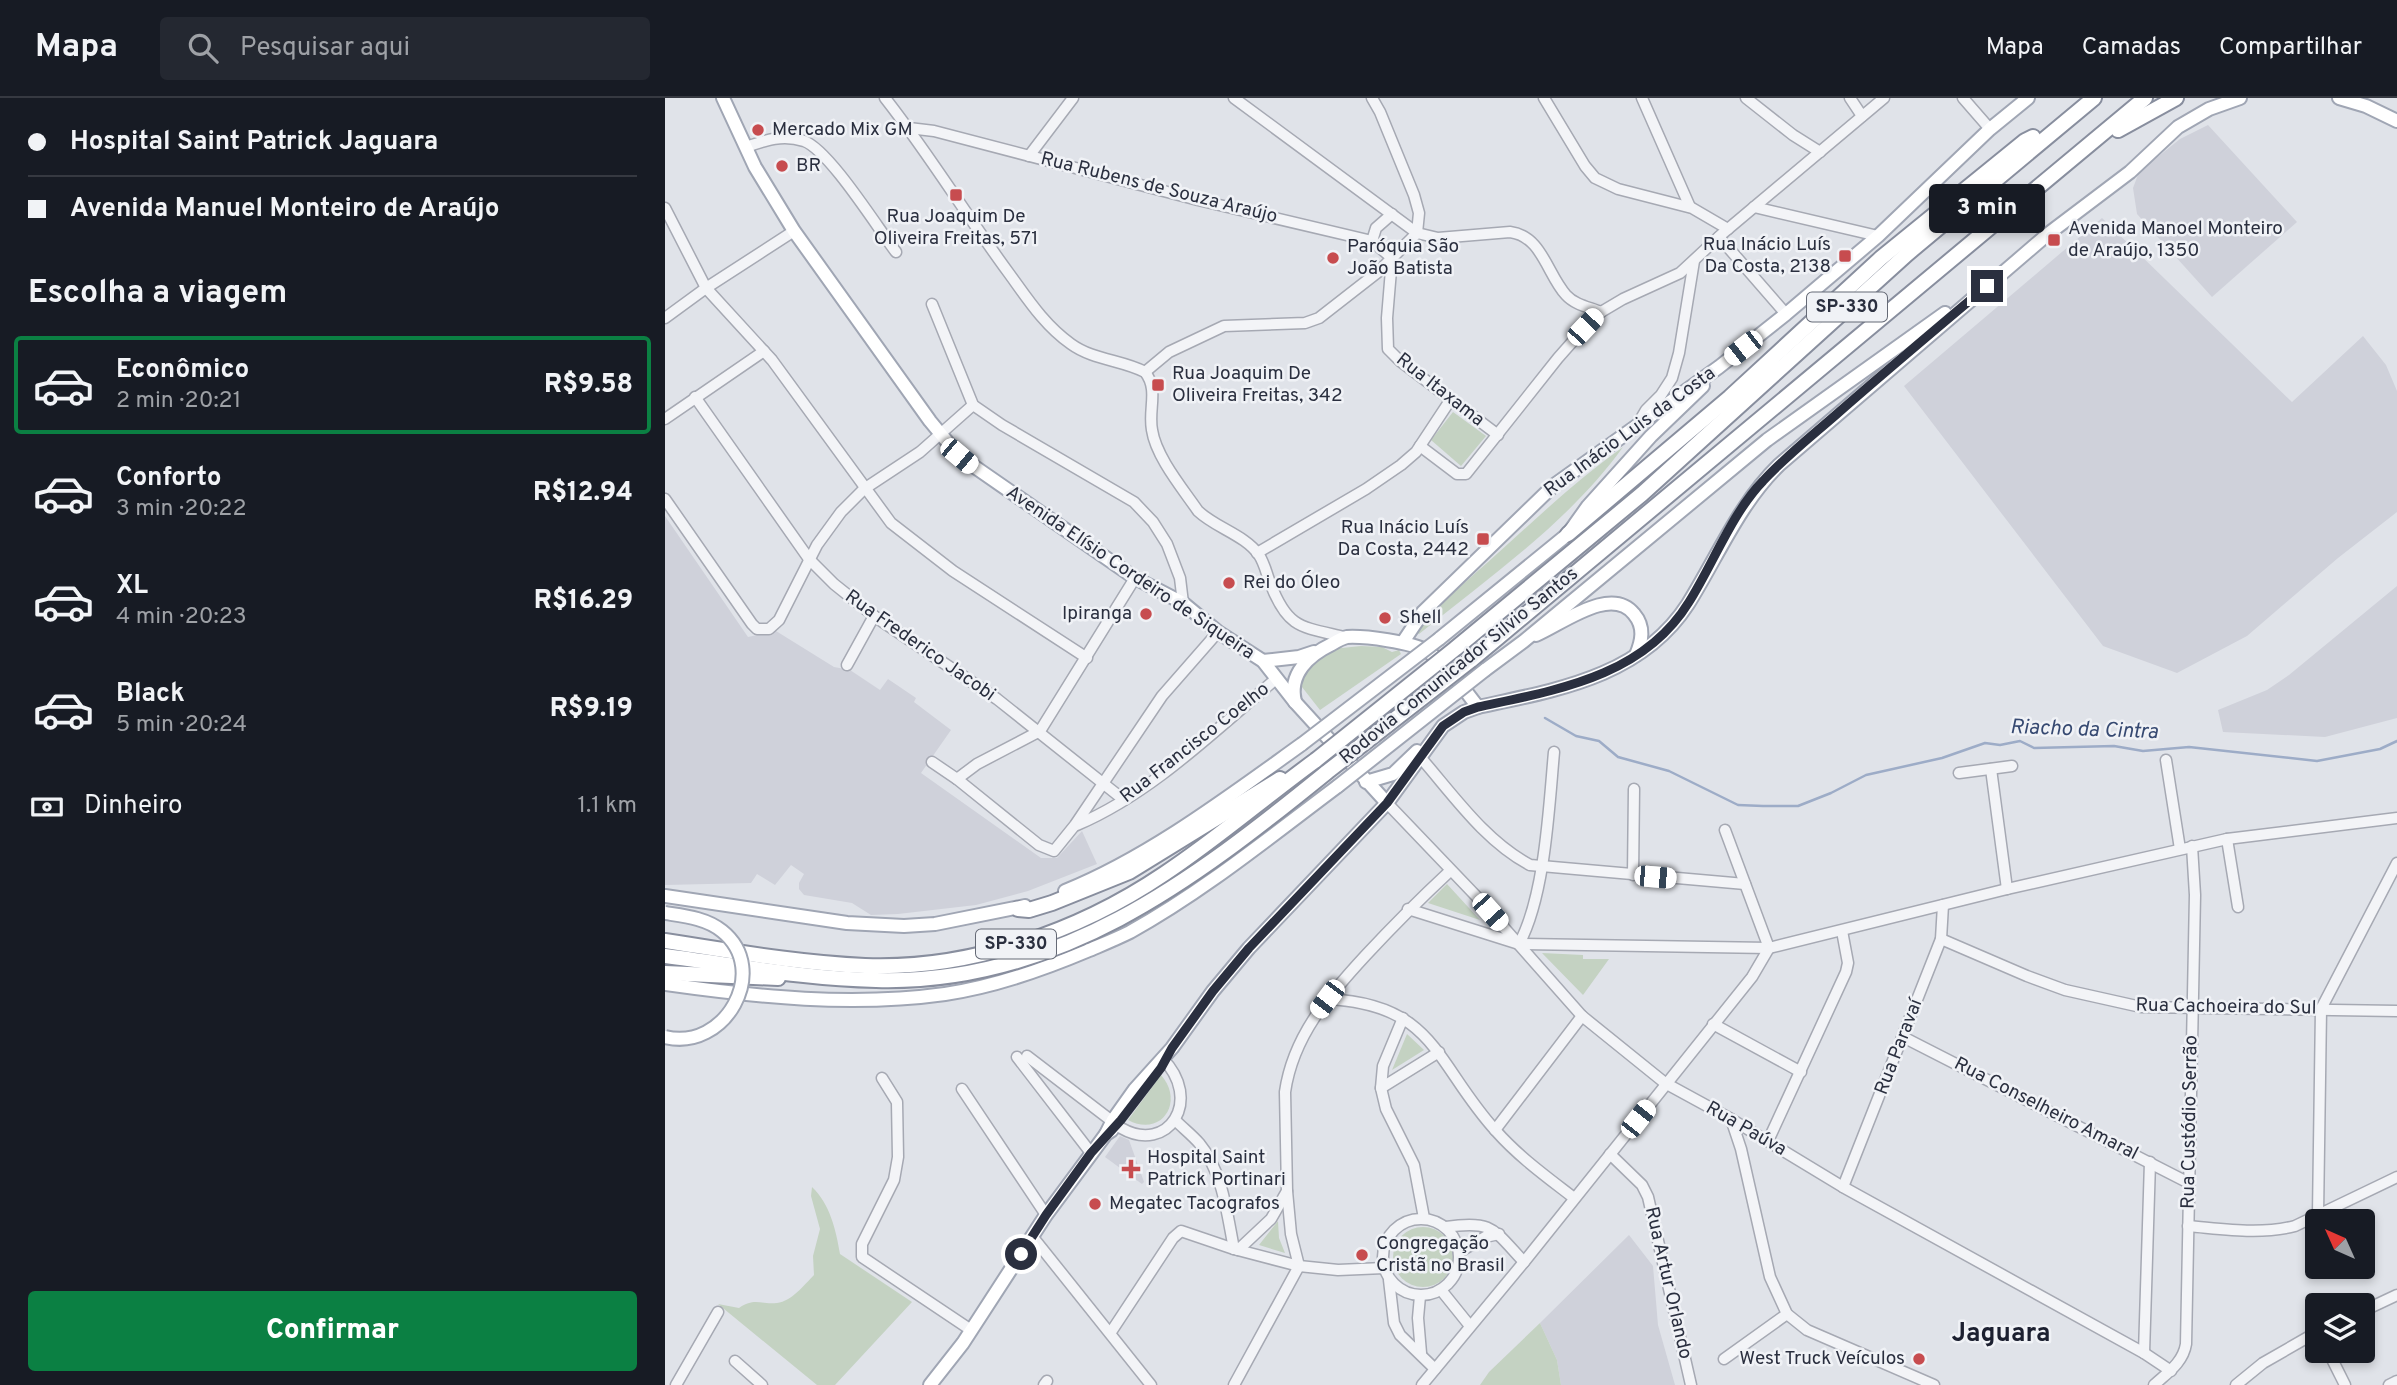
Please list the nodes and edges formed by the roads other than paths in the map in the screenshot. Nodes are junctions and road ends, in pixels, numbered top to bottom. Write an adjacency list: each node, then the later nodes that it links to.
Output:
1 (722, 98): 26 (main road, Avenida Elísio Cordeiro de Siqueira)
2 (885, 98): 22 (street)
3 (1073, 98): 28 (street)
4 (1234, 98): 33 (street)
5 (1372, 98): 36 (street)
6 (1544, 98): 30 (street)
7 (1642, 98): 30 (street)
8 (1746, 98): 27 (street)
9 (1850, 98): 19 (street)
10 (1884, 98): 19 (street)
11 (1963, 98): 23 (street)
12 (2028, 98): 23 (main road, Rua Inácio Luis da Costa)
13 (2094, 98): 21 (highway, Rodovia Comunicador Silvio Santos / SP-330)
14 (2145, 98): 29 (highway, Rodovia Comunicador Silvio Santos / SP-330)
15 (2176, 98): 29 (highway)
16 (2240, 98): 44 (main road)
17 (2339, 98): 18 (main road)
18 (2363, 102): 20 (main road)
19 (1862, 116): 27 (street)
20 (2397, 121)
21 (2057, 127): 65 (highway); 88 (highway, Rodovia Comunicador Silvio Santos / SP-330, bridge)
22 (909, 128): 24 (street, Rua Rubens de Souza Araújo); 25 (street)
23 (1990, 129): 38 (main road, Rua Inácio Luis da Costa)
24 (947, 137): 25 (street, Rua Rubens de Souza Araújo); 28 (street, Rua Rubens de Souza Araújo)
25 (917, 139): 52 (street)
26 (746, 147): 35 (main road, Avenida Elísio Cordeiro de Siqueira); 41 (street)
27 (1820, 152): 31 (street)
28 (1029, 156): 39 (street, Rua Rubens de Souza Araújo)
29 (2065, 165): 125 (highway, Rodovia Comunicador Silvio Santos / SP-330, bridge)
30 (1690, 207): 37 (street)
31 (1754, 207): 34 (street); 37 (street)
32 (666, 212): 45 (street)
33 (1392, 214): 36 (street); 39 (street)
34 (1852, 229): 38 (street); 40 (street)
35 (793, 231): 45 (street); 60 (main road, Avenida Elísio Cordeiro de Siqueira)
36 (1417, 233): 42 (street); 47 (street)
37 (1724, 233): 43 (street); 48 (street)
38 (1878, 236): 40 (main road, Rua Inácio Luis da Costa)
39 (1372, 241): 42 (street)
40 (1864, 248): 48 (main road, Rua Inácio Luis da Costa)
41 (896, 252)
42 (1392, 258): 52 (street); 56 (street, Rua Itaxama)
43 (1694, 261): 47 (street); 53 (street)
44 (1987, 286): 73 (main road); 76 (main road)
45 (706, 288): 49 (street); 50 (street)
46 (932, 304): 57 (street)
47 (1601, 312): 61 (street)
48 (1786, 314): 51 (main road, Rua Inácio Luis da Costa)
49 (665, 318)
50 (764, 351): 55 (street); 63 (street)
51 (1719, 367): 54 (main road, Rua Inácio Luis da Costa); 65 (main road)
52 (1145, 372): 66 (street)
53 (1672, 378): 54 (street); 59 (street)
54 (1679, 396): 59 (main road, Rua Inácio Luis da Costa)
55 (695, 397): 58 (street); 67 (street, Rua Frederico Jacobi)
56 (1451, 400): 61 (street, Rua Itaxama); 62 (street)
57 (973, 405): 60 (street); 69 (street)
58 (665, 419)
59 (1639, 422): 74 (main road, Rua Inácio Luis da Costa)
60 (942, 434): 63 (street); 68 (main road, Avenida Elísio Cordeiro de Siqueira)
61 (1498, 435): 62 (street)
62 (1420, 446): 66 (street)
63 (864, 489): 67 (street); 77 (street)
64 (665, 499): 67 (street)
65 (1568, 534): 115 (main road, bridge)
66 (1257, 553): 72 (street)
67 (809, 559): 70 (street, Rua Frederico Jacobi)
68 (1135, 578): 69 (main road, Avenida Elísio Cordeiro de Siqueira); 77 (street)
69 (1183, 603): 71 (main road, Avenida Elísio Cordeiro de Siqueira)
70 (874, 617): 79 (street); 83 (street, Rua Frederico Jacobi)
71 (1214, 629): 78 (main road, Avenida Elísio Cordeiro de Siqueira); 95 (street)
72 (1345, 637): 74 (main road); 75 (main road)
73 (1524, 641): 76 (main road); 126 (main road, bridge)
74 (1403, 642): 82 (main road)
75 (1316, 652): 78 (main road, Avenida Elísio Cordeiro de Siqueira); 81 (main road)
76 (1636, 656): 82 (main road)
77 (1087, 658): 83 (street)
78 (1263, 661): 80 (main road, Avenida Elísio Cordeiro de Siqueira)
79 (847, 665)
80 (1276, 679): 81 (main road, Avenida Elísio Cordeiro de Siqueira); 97 (street, Rua Francisco Coelho)
81 (1295, 702): 94 (main road, Avenida Elísio Cordeiro de Siqueira)
82 (1478, 707): 84 (main road)
83 (1040, 732): 93 (street); 95 (street, Rua Frederico Jacobi)
84 (1438, 733): 86 (main road); 94 (main road)
85 (1554, 752): 107 (street)
86 (1421, 758): 98 (main road); 107 (street)
87 (2166, 760): 105 (street)
88 (1315, 761): 115 (highway); 120 (highway, Rodovia Comunicador Silvio Santos / SP-330)
89 (932, 762): 93 (street)
90 (2012, 766): 91 (street)
91 (1991, 769): 92 (street); 111 (street)
92 (1959, 773)
93 (957, 779): 100 (street)
94 (1366, 782): 98 (main road, Avenida Elísio Cordeiro de Siqueira); 101 (main road)
95 (1103, 783): 97 (street, Rua Frederico Jacobi); 100 (street)
96 (1634, 789): 109 (street)
97 (1124, 800): 100 (street, Rua Francisco Coelho)
98 (1387, 803): 101 (main road); 108 (street, Rua Paúva)
99 (2397, 818): 103 (street)
100 (1075, 825)
101 (1366, 826): 137 (main road)
102 (1725, 830): 110 (street)
103 (2227, 839): 104 (street); 114 (street)
104 (2192, 846): 105 (street); 128 (street, Rua Custódio Serrão)
105 (2180, 849): 111 (street)
106 (2397, 863): 129 (street)
107 (1542, 868): 109 (street); 121 (street)
108 (1450, 871): 116 (street); 121 (street, Rua Paúva)
109 (1633, 875): 110 (street)
110 (1745, 884): 122 (street)
111 (2007, 889): 113 (street)
112 (665, 896): 115 (main road)
113 (1943, 905): 118 (street); 119 (street, Rua Paravaí)
114 (2238, 907)
115 (1018, 909)
116 (1408, 909): 121 (street); 127 (street)
117 (665, 913): 134 (main road, bridge)
118 (1842, 931): 122 (street); 138 (street)
119 (1941, 939): 128 (street, Rua Cachoeira do Sul); 135 (street, Rua Paravaí)
120 (665, 941)
121 (1519, 944): 122 (street); 131 (street, Rua Paúva)
122 (1769, 948): 133 (street)
123 (665, 956): 125 (highway, Rodovia Comunicador Silvio Santos / SP-330)
124 (665, 973): 125 (highway)
125 (793, 975)
126 (665, 984)
127 (1327, 999): 132 (street); 154 (street)
128 (2193, 1007): 129 (street, Rua Cachoeira do Sul); 152 (street, Rua Custódio Serrão)
129 (2321, 1009): 130 (street, Rua Cachoeira do Sul); 156 (street)
130 (2397, 1011)
131 (1582, 1016): 140 (street, Rua Paúva); 146 (street)
132 (1403, 1018): 136 (street); 141 (street)
133 (1713, 1024): 138 (street); 140 (street)
134 (665, 1037)
135 (1903, 1037): 150 (street, Rua Conselheiro Amaral); 153 (street, Rua Paravaí)
136 (1439, 1052): 141 (street); 146 (street)
137 (1166, 1056): 144 (street); 145 (main road)
138 (1801, 1072): 147 (street)
139 (882, 1077): 178 (street)
140 (1665, 1083): 143 (street, Rua Paúva); 149 (street)
141 (1381, 1088): 159 (street)
142 (962, 1089): 158 (street)
143 (1731, 1118): 147 (street, Rua Paúva); 176 (street)
144 (1175, 1120): 145 (street); 165 (street)
145 (1115, 1122): 148 (main road); 148 (street)
146 (1495, 1130): 155 (street)
147 (1768, 1141): 153 (street, Rua Paúva)
148 (1091, 1153): 158 (main road)
149 (1610, 1154): 155 (street); 196 (street, Rua Artur Orlando)
150 (2150, 1162): 152 (street, Rua Conselheiro Amaral); 182 (street)
151 (2397, 1177): 157 (street)
152 (2189, 1182): 161 (street, Rua Custódio Serrão)
153 (1843, 1187): 182 (street, Rua Paúva)
154 (1287, 1191): 165 (street); 168 (street)
155 (1574, 1198): 167 (street)
156 (2318, 1209)
157 (2330, 1209)
158 (1046, 1215): 164 (main road)
159 (1425, 1218): 162 (street); 169 (street)
160 (2305, 1221): 161 (street)
161 (2188, 1226): 187 (street, Rua Custódio Serrão)
162 (1446, 1227): 163 (street); 166 (street)
163 (1499, 1234): 166 (street); 167 (street)
164 (1032, 1237): 178 (main road); 179 (street)
165 (1236, 1250): 168 (street); 179 (street)
166 (1459, 1252): 171 (street)
167 (1524, 1262): 177 (street)
168 (1299, 1266): 169 (street); 194 (street)
169 (1384, 1268): 170 (street)
170 (1389, 1279): 173 (street); 181 (street)
171 (1441, 1290): 173 (street); 177 (street)
172 (2397, 1295): 174 (street)
173 (1420, 1296): 181 (street)
174 (2375, 1305)
175 (718, 1312): 189 (street)
176 (1787, 1314): 183 (street); 197 (street)
177 (1470, 1326): 186 (street)
178 (971, 1330): 191 (main road)
179 (1111, 1332): 192 (street)
180 (2305, 1339): 199 (street)
181 (1421, 1353): 186 (street)
182 (2144, 1353): 187 (street, Rua Paúva)
183 (1724, 1359)
184 (736, 1361): 190 (street)
185 (2333, 1363): 200 (street)
186 (1435, 1369): 195 (street)
187 (2171, 1371): 198 (street, Rua Custódio Serrão)
188 (2397, 1381): 201 (street)
189 (675, 1385)
190 (762, 1385)
191 (930, 1385)
192 (1150, 1385): 193 (street)
193 (1160, 1385)
194 (1234, 1385)
195 (1422, 1385)
196 (1691, 1385)
197 (1934, 1385)
198 (2154, 1385)
199 (2236, 1385)
200 (2345, 1385)
201 (2389, 1385)

